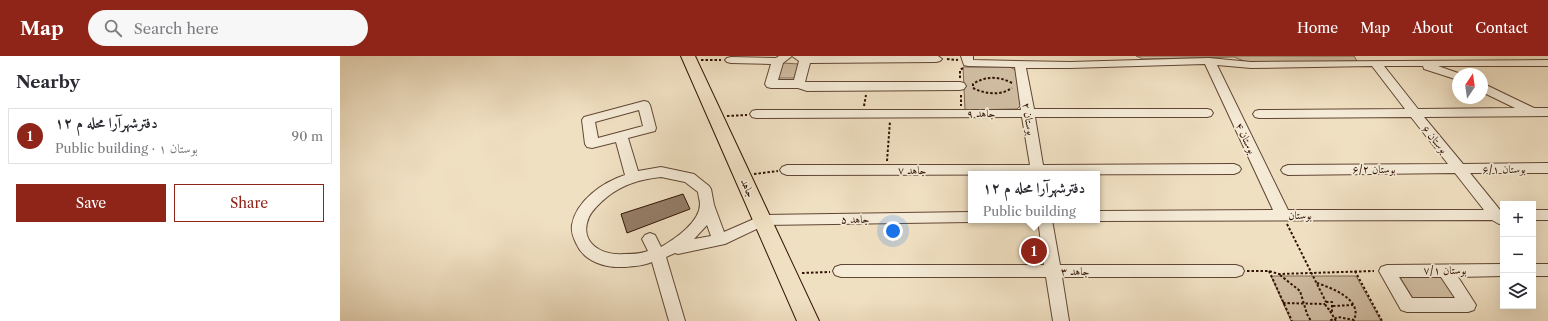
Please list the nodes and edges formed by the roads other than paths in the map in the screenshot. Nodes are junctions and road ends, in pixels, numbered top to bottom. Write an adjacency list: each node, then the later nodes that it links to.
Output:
1 (689, 58): 42 (main road, جاهد)
2 (783, 58): 5 (street); 14 (street)
3 (801, 58): 4 (street); 14 (street)
4 (936, 59)
5 (731, 60)
6 (968, 60): 12 (street)
7 (1069, 61): 8 (street); 12 (street)
8 (1209, 61): 9 (street); 36 (street, بوستان ۴)
9 (1375, 63): 10 (street); 20 (street, بوستان ۶)
10 (1417, 63): 11 (street); 13 (street)
11 (1548, 63)
12 (1020, 64): 22 (street, بوستان ۲)
13 (1452, 75)
14 (799, 84): 15 (street)
15 (960, 86)
16 (1488, 90): 17 (street)
17 (1532, 112): 18 (street); 20 (street); 24 (street)
18 (1548, 112)
19 (1207, 113): 22 (street, جاهد ۹)
20 (1413, 113): 23 (street); 28 (street, بوستان ۶)
21 (756, 114): 22 (street, جاهد ۹)
22 (1028, 114): 32 (street, بوستان ۲)
23 (1259, 114)
24 (1548, 120)
25 (621, 136): 25 (street); 34 (street)
26 (1548, 168): 28 (street, بوستان ۶/۱)
27 (1234, 169): 33 (street, جاهد ۷)
28 (1460, 169): 30 (street, بوستان ۶/۲); 41 (street, بوستان ۶)
29 (787, 170): 31 (street, جاهد ۷)
30 (1288, 170)
31 (968, 171)
32 (1037, 171)
33 (1100, 171)
34 (632, 177): 35 (street); 47 (street)
35 (707, 206): 45 (street); 46 (street)
36 (1283, 215): 39 (street, بوستان); 41 (street, بوستان)
37 (1536, 215): 38 (street)
38 (1548, 215)
39 (1100, 216)
40 (968, 217): 42 (street, جاهد ۵)
41 (1500, 218)
42 (762, 220): 45 (street); 54 (main road, جاهد)
43 (1045, 223): 51 (street)
44 (650, 239): 47 (street)
45 (720, 240): 46 (street)
46 (674, 248): 47 (street)
47 (658, 256): 53 (street)
48 (1445, 270): 48 (street, بوستان ۷/۱); 49 (street, بوستان ۷/۱)
49 (1500, 270)
50 (841, 271): 51 (street, جاهد ۳)
51 (1053, 271): 52 (street, جاهد ۳); 55 (street)
52 (1236, 271)
53 (676, 321)
54 (808, 321)
55 (1061, 321)

